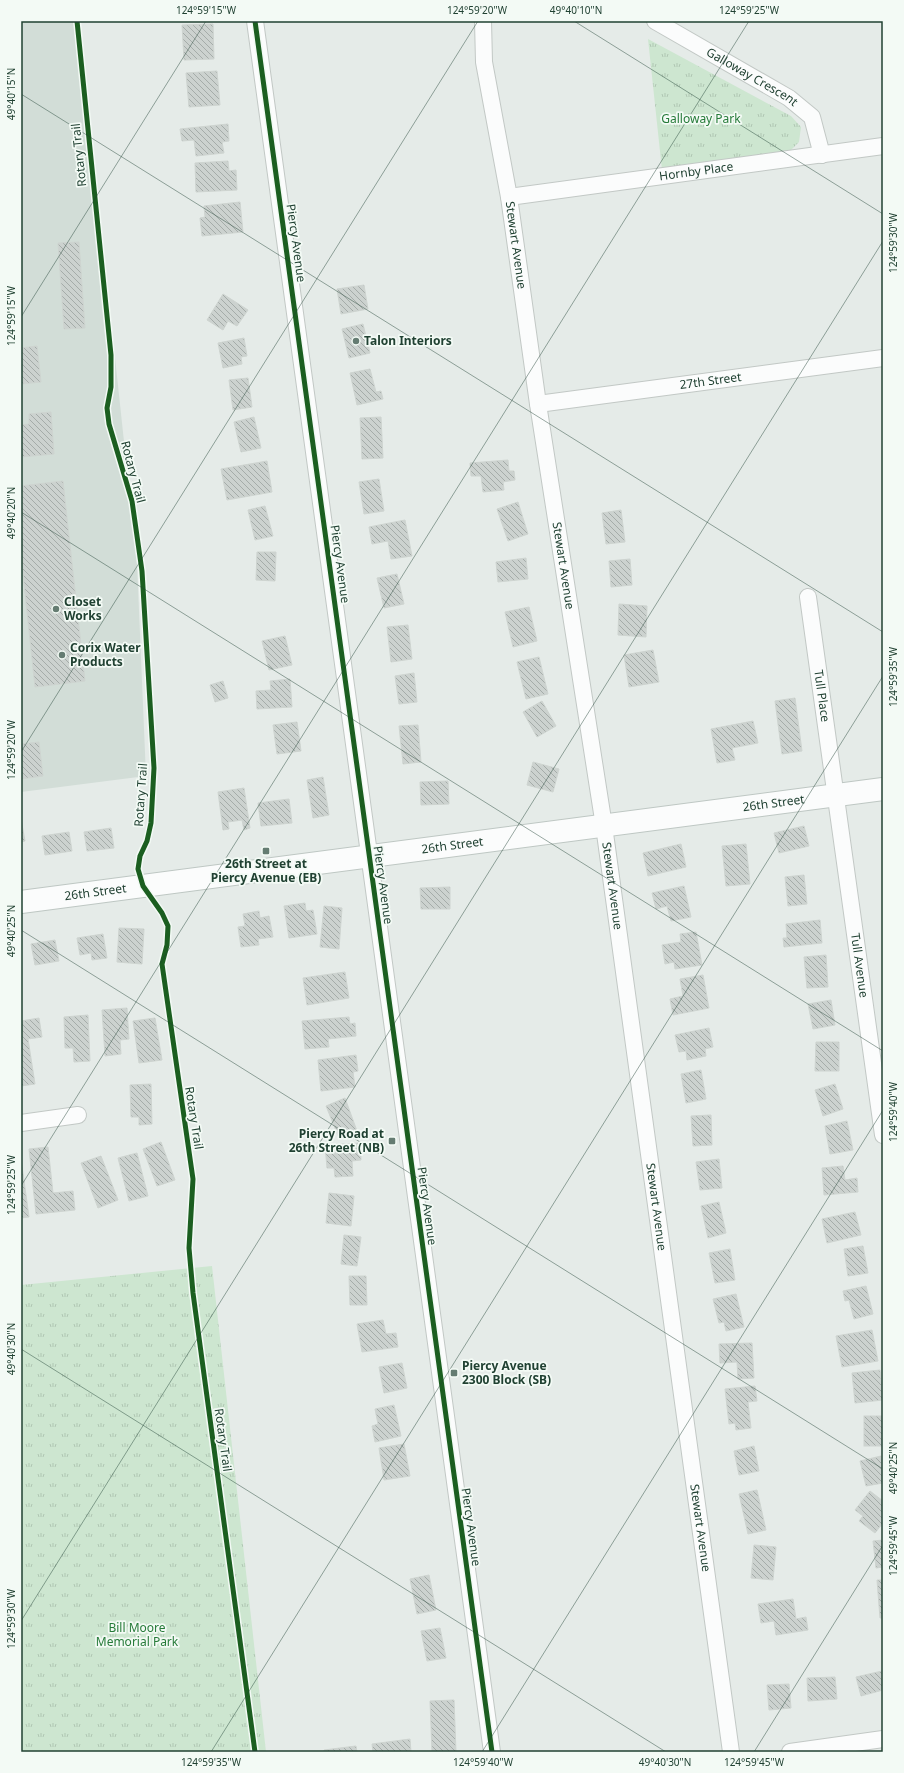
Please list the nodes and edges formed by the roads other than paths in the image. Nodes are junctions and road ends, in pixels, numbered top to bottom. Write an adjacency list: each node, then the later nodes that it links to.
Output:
1 (255, 21): 13 (street, Piercy Avenue)
2 (483, 21): 6 (street, Stewart Avenue)
3 (655, 21): 5 (street, Galloway Crescent)
4 (883, 146): 5 (street, Hornby Place)
5 (822, 155): 6 (street, Hornby Place)
6 (509, 197): 8 (street, Stewart Avenue)
7 (883, 358): 8 (street, 27th Street)
8 (538, 404): 12 (street, Stewart Avenue)
9 (808, 597): 11 (street, Tull Place)
10 (883, 789): 11 (street, 26th Street)
11 (835, 796): 12 (street, 26th Street); 17 (street, Tull Avenue)
12 (604, 826): 13 (street, 26th Street); 20 (street, Stewart Avenue)
13 (369, 857): 14 (street, 26th Street); 19 (street, Piercy Avenue)
14 (21, 902)
15 (78, 1115): 16 (street)
16 (21, 1123)
17 (883, 1135)
18 (883, 1739): 21 (street)
19 (492, 1752)
20 (731, 1752)
21 (790, 1752)

